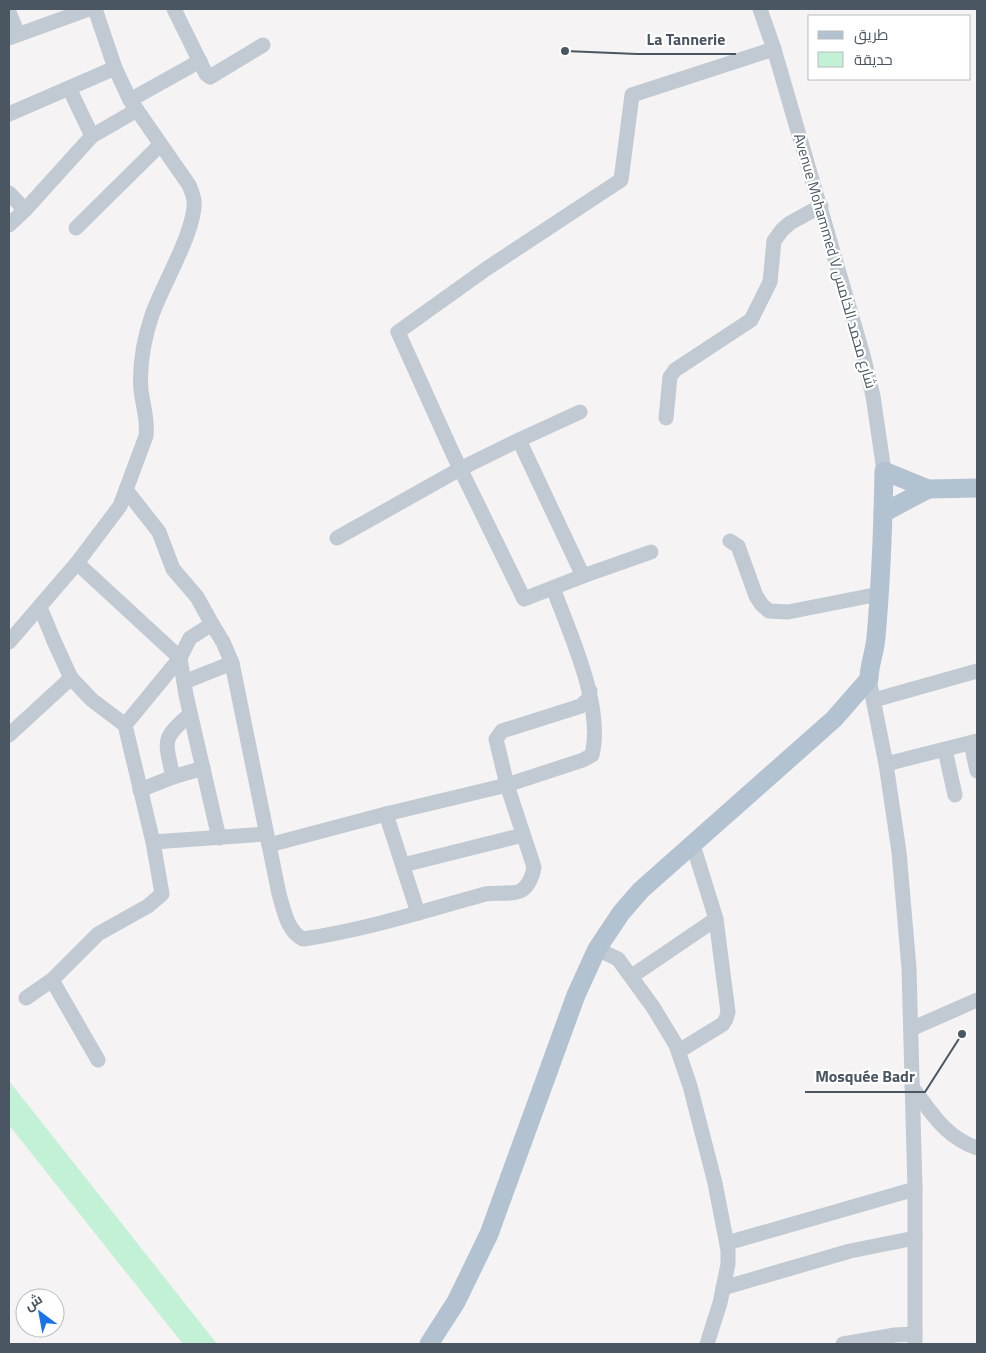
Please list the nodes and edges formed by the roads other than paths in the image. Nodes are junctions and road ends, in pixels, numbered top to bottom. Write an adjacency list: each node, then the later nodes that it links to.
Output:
1 (89, 9): 6 (street)
2 (95, 9): 11 (street)
3 (174, 9): 10 (street)
4 (760, 9): 9 (street, Avenue Mohammed V شارع محمد الخامس)
5 (9, 12): 7 (street)
6 (62, 13): 7 (street)
7 (14, 36)
8 (263, 45): 10 (street)
9 (774, 49): 18 (street, Avenue Mohammed V شارع محمد الخامس); 25 (street)
10 (200, 61): 13 (street)
11 (115, 68): 12 (street); 13 (street)
12 (69, 88): 14 (street); 15 (street)
13 (134, 105): 15 (street); 16 (street)
14 (9, 114)
15 (92, 136): 19 (street)
16 (160, 145): 21 (street); 29 (street)
17 (9, 193): 19 (street)
18 (821, 206): 23 (street); 26 (street, Avenue Mohammed V شارع محمد الخامس)
19 (25, 210): 20 (street)
20 (9, 225)
21 (76, 228)
22 (580, 412): 24 (street)
23 (666, 418)
24 (519, 440): 25 (street); 35 (street)
25 (460, 469): 31 (street); 36 (street)
26 (884, 470): 28 (main road); 30 (main road)
27 (977, 488): 28 (main road)
28 (928, 489): 30 (main road)
29 (126, 490): 34 (street); 39 (street)
30 (883, 513): 37 (main road)
31 (337, 538)
32 (730, 541): 37 (street)
33 (651, 552): 35 (street)
34 (77, 563): 38 (street); 41 (street)
35 (583, 576): 36 (street)
36 (553, 588): 47 (street)
37 (879, 594): 45 (main road)
38 (40, 607): 40 (street); 44 (street)
39 (212, 624): 41 (street); 42 (street)
40 (9, 642)
41 (180, 658): 46 (street); 50 (street)
42 (232, 663): 46 (street); 64 (street)
43 (977, 671): 48 (street)
44 (71, 678): 50 (street); 51 (street)
45 (869, 679): 48 (street); 66 (main road)
46 (184, 682): 49 (street)
47 (590, 691): 58 (street); 58 (street)
48 (874, 700): 54 (street)
49 (190, 714): 55 (street); 57 (street)
50 (125, 725): 59 (street)
51 (9, 735)
52 (974, 742): 53 (street); 56 (street)
53 (945, 750): 54 (street); 60 (street)
54 (886, 764): 75 (street)
55 (203, 768): 57 (street); 63 (street)
56 (977, 772)
57 (174, 777): 59 (street)
58 (507, 785): 61 (street); 62 (street)
59 (140, 790): 65 (street)
60 (955, 796)
61 (386, 814): 64 (street); 67 (street)
62 (523, 835): 67 (street); 68 (street)
63 (219, 838): 64 (street); 65 (street)
64 (268, 840): 68 (street)
65 (153, 842): 72 (street)
66 (693, 845): 69 (street); 70 (main road)
67 (403, 865): 68 (street)
68 (418, 913)
69 (716, 919): 71 (street); 76 (street)
70 (596, 949): 71 (street); 85 (main road)
71 (632, 976): 76 (street)
72 (52, 980): 73 (street); 77 (street)
73 (26, 998)
74 (977, 1000): 75 (street)
75 (911, 1029): 78 (street)
76 (679, 1051): 82 (street)
77 (98, 1060)
78 (912, 1087): 79 (street); 80 (street)
79 (977, 1148)
80 (915, 1190): 81 (street); 82 (street)
81 (915, 1238): 83 (street); 84 (street)
82 (727, 1243): 83 (street)
83 (723, 1288): 86 (street)
84 (915, 1339): 87 (street)
85 (430, 1344)
86 (707, 1344)
87 (843, 1344)

